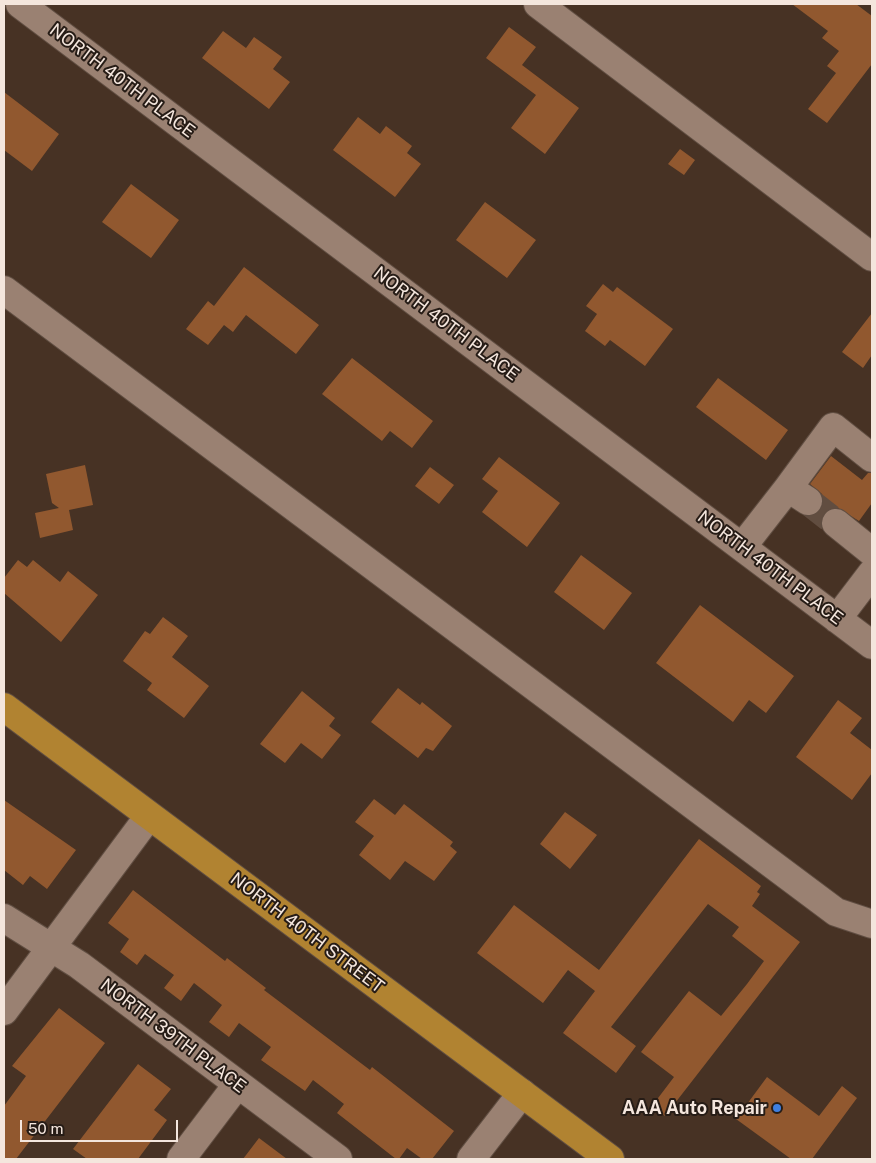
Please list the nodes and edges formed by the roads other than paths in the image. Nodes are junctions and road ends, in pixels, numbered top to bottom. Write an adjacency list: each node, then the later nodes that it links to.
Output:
1 (20, 4): 7 (street, NORTH 40TH PLACE)
2 (538, 4): 3 (street)
3 (872, 257)
4 (4, 290): 15 (street)
5 (872, 458): 7 (street)
6 (836, 524): 8 (street)
7 (742, 547): 10 (street, NORTH 40TH PLACE)
8 (872, 552)
9 (872, 573): 10 (street)
10 (837, 619): 11 (street, NORTH 40TH PLACE)
11 (872, 645)
12 (4, 707): 13 (main road, NORTH 40TH STREET)
13 (149, 816): 16 (street); 19 (main road, NORTH 40TH STREET)
14 (4, 918): 16 (street, NORTH 39TH PLACE)
15 (872, 924)
16 (50, 948): 17 (street); 18 (street, NORTH 39TH PLACE)
17 (4, 1011)
18 (237, 1085): 20 (street); 21 (street, NORTH 39TH PLACE)
19 (522, 1093): 22 (street); 23 (main road, NORTH 40TH STREET)
20 (181, 1159)
21 (338, 1159)
22 (471, 1159)
23 (610, 1159)

